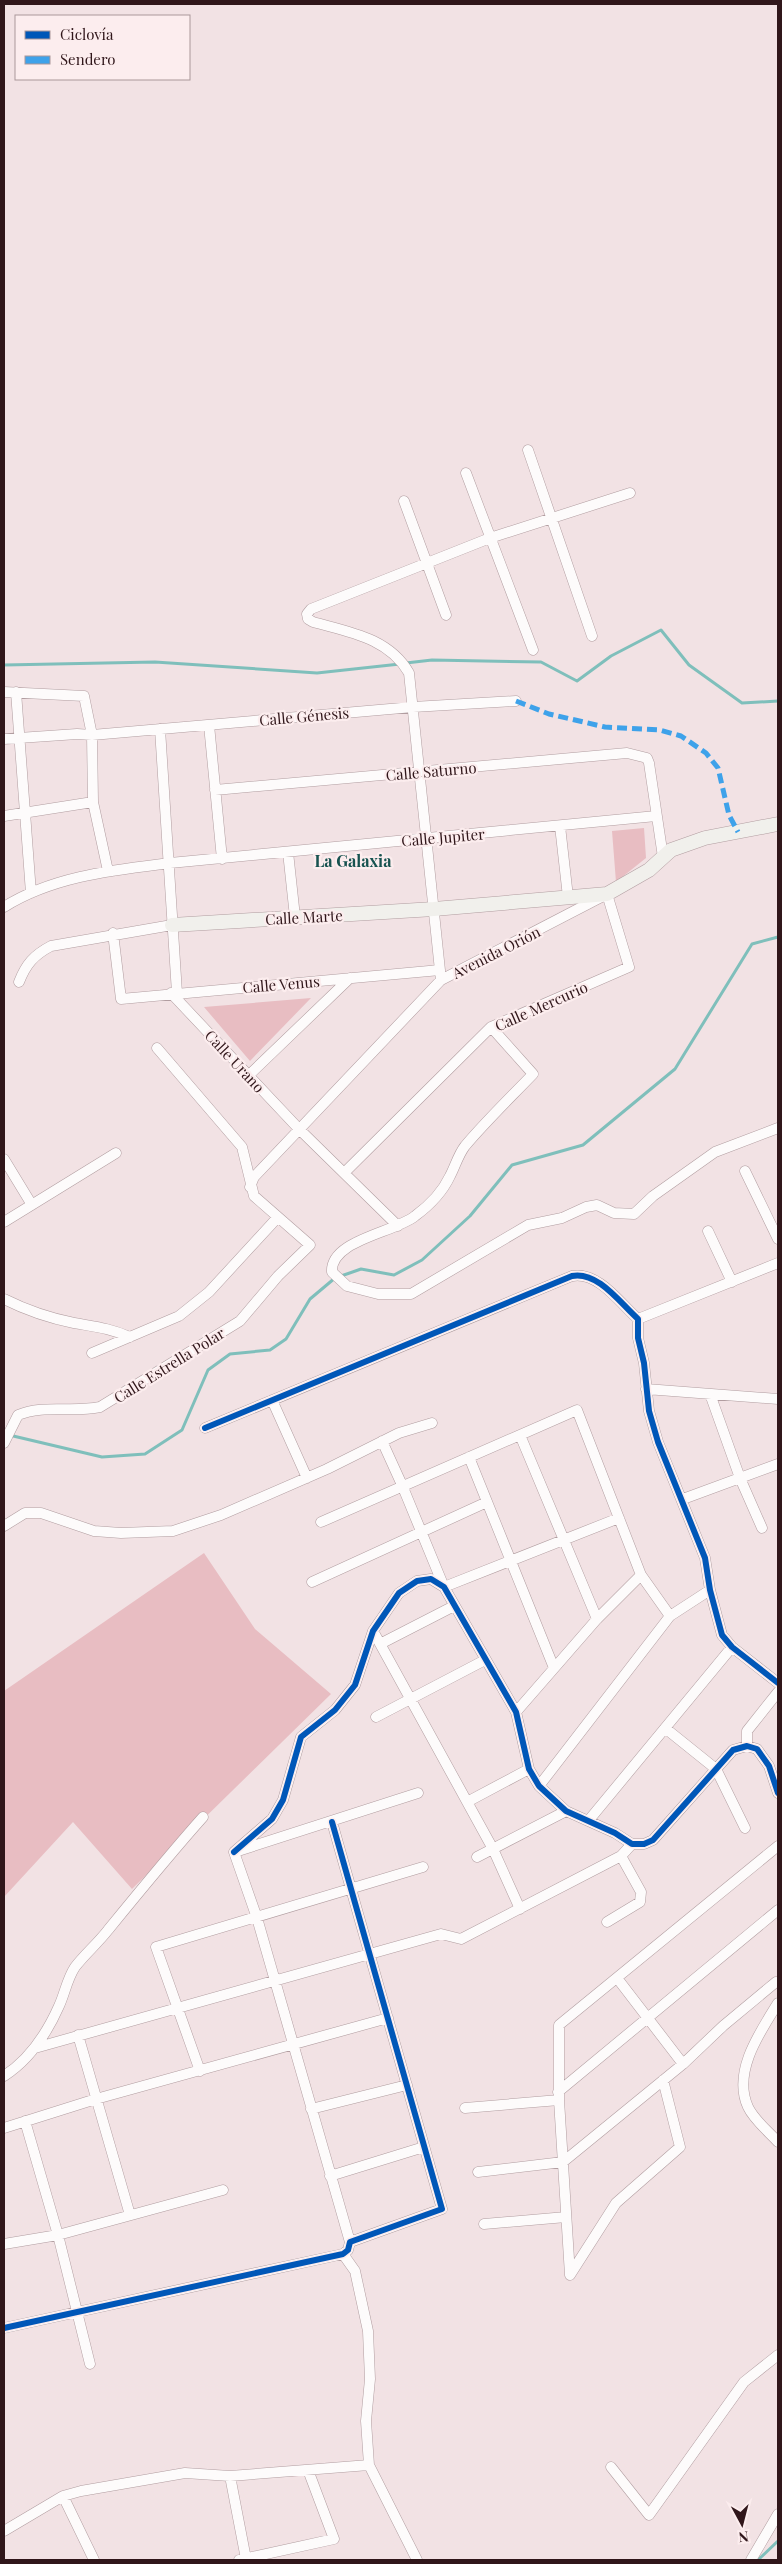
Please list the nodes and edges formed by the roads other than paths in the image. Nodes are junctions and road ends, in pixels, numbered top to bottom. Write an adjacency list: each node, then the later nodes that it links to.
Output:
1 (528, 450): 5 (street)
2 (466, 473): 6 (street)
3 (630, 493): 5 (street)
4 (404, 501): 7 (street)
5 (553, 518): 6 (street); 9 (street)
6 (490, 538): 7 (street); 10 (street)
7 (427, 563): 8 (street); 14 (street)
8 (446, 616)
9 (592, 636)
10 (533, 650)
11 (4, 692): 12 (street)
12 (16, 692): 17 (street); 18 (street)
13 (516, 701): 14 (street, Calle Génesis)
14 (414, 707): 15 (street, Calle Génesis); 20 (street)
15 (209, 725): 16 (street, Calle Génesis); 21 (street)
16 (160, 729): 17 (street, Calle Génesis); 32 (street)
17 (92, 735): 18 (street, Calle Génesis); 22 (street)
18 (20, 737): 19 (street, Calle Génesis); 23 (street)
19 (4, 739)
20 (420, 772): 21 (street, Calle Saturno); 25 (street, Calle Saturno); 28 (street)
21 (215, 790): 31 (street)
22 (93, 802): 23 (street); 33 (street)
23 (24, 815): 24 (street); 34 (street)
24 (4, 816)
25 (656, 816): 27 (street, Calle Jupiter); 30 (street)
26 (778, 824): 30 (street, Avenida Orión)
27 (560, 826): 28 (street, Calle Jupiter); 36 (street)
28 (427, 838): 29 (street, Calle Jupiter); 38 (street)
29 (288, 852): 31 (street, Calle Jupiter); 39 (street)
30 (663, 857): 35 (street, Avenida Orión)
31 (222, 859): 32 (street, Calle Jupiter)
32 (170, 862): 33 (street, Calle Jupiter); 40 (street)
33 (108, 871): 34 (street, Calle Jupiter)
34 (31, 893): 37 (street, Calle Jupiter)
35 (607, 894): 36 (street, Calle Marte); 42 (street, Avenida Orión); 46 (street, Calle Mercurio)
36 (568, 897): 38 (street, Calle Marte)
37 (4, 907)
38 (434, 909): 39 (street, Calle Marte); 42 (street)
39 (295, 917): 40 (street, Calle Marte)
40 (172, 925): 41 (street, Calle Marte); 45 (street)
41 (113, 933): 44 (street, Calle Marte); 45 (street, Calle Venus)
42 (441, 975): 43 (street, Calle Venus); 50 (street, Avenida Orión)
43 (350, 978): 45 (street, Calle Venus); 48 (street)
44 (19, 982)
45 (174, 993): 48 (street, Calle Urano)
46 (491, 1027): 54 (street, Calle Mercurio); 59 (street)
47 (157, 1048): 55 (street)
48 (248, 1076): 50 (street, Calle Urano)
49 (778, 1128): 59 (street)
50 (299, 1129): 54 (street, Calle Urano); 55 (street, Avenida Orión)
51 (116, 1153): 56 (street)
52 (4, 1159): 56 (street)
53 (745, 1172): 61 (street)
54 (344, 1173): 59 (street, Calle Urano)
55 (250, 1187): 57 (street)
56 (32, 1205): 58 (street)
57 (278, 1217): 66 (street); 75 (street, Calle Estrella Polar)
58 (4, 1222)
59 (398, 1226)
60 (708, 1231): 63 (street)
61 (778, 1239)
62 (778, 1263): 63 (street)
63 (732, 1282): 65 (street)
64 (4, 1299): 66 (street)
65 (638, 1319): 68 (street); 70 (street)
66 (130, 1337): 67 (street)
67 (92, 1353)
68 (646, 1389): 69 (street); 82 (street)
69 (710, 1394): 71 (street); 80 (street)
70 (272, 1400): 73 (street); 79 (street)
71 (778, 1400)
72 (432, 1423): 76 (street)
73 (205, 1428)
74 (520, 1435): 77 (street); 84 (street); 89 (street)
75 (5, 1439)
76 (382, 1441): 79 (street); 81 (street)
77 (469, 1457): 81 (street); 83 (street)
78 (778, 1464): 80 (street)
79 (307, 1478): 86 (street)
80 (740, 1478): 82 (street); 87 (street)
81 (402, 1486): 85 (street); 88 (street)
82 (683, 1499): 94 (street)
83 (487, 1502): 88 (street); 90 (street)
84 (619, 1518): 89 (street); 91 (street)
85 (321, 1522)
86 (4, 1526)
87 (762, 1528)
88 (420, 1532): 92 (street); 93 (street)
89 (564, 1538): 90 (street); 97 (street)
90 (511, 1560): 93 (street); 102 (street)
91 (641, 1575): 96 (street); 97 (street)
92 (312, 1582)
93 (444, 1588): 95 (street); 98 (street)
94 (710, 1590): 96 (street); 100 (street)
95 (454, 1606): 99 (street); 101 (street)
96 (670, 1616): 112 (street)
97 (597, 1620): 102 (street)
98 (373, 1631): 99 (street); 124 (street)
99 (380, 1644): 105 (street)
100 (732, 1647): 103 (street); 108 (street)
101 (485, 1660): 105 (street); 106 (street)
102 (554, 1668): 106 (street)
103 (778, 1684)
104 (778, 1692): 109 (street)
105 (411, 1700): 107 (street); 115 (street)
106 (516, 1712): 110 (street)
107 (376, 1717)
108 (665, 1728): 111 (street); 118 (street)
109 (747, 1746): 111 (street); 114 (street)
110 (529, 1769): 112 (street); 115 (street)
111 (716, 1769): 120 (street); 121 (street)
112 (539, 1786): 116 (street)
113 (418, 1793): 119 (street)
114 (778, 1793)
115 (467, 1802): 123 (street)
116 (566, 1811): 118 (street); 123 (street)
117 (203, 1817): 143 (street)
118 (588, 1820): 121 (street)
119 (332, 1822): 124 (street); 128 (street)
120 (745, 1828)
121 (632, 1844): 125 (street)
122 (778, 1846): 134 (street)
123 (493, 1849): 126 (street); 129 (street)
124 (234, 1852): 131 (street)
125 (621, 1856): 129 (street); 132 (street)
126 (477, 1857)
127 (423, 1867): 128 (street)
128 (352, 1889): 131 (street); 133 (street)
129 (520, 1909): 133 (street)
130 (778, 1910): 140 (street)
131 (257, 1918): 135 (street); 138 (street)
132 (607, 1922)
133 (370, 1955): 135 (street); 139 (street)
134 (617, 1978): 140 (street); 149 (street)
135 (275, 1981): 138 (street); 142 (street)
136 (776, 1982): 144 (street)
137 (778, 2003): 155 (street)
138 (178, 2008): 141 (street); 145 (street)
139 (388, 2018): 142 (street); 148 (street)
140 (648, 2018): 144 (street); 149 (street)
141 (78, 2035): 143 (street); 150 (street)
142 (293, 2044): 145 (street); 152 (street)
143 (35, 2048): 146 (street)
144 (683, 2064): 147 (street)
145 (200, 2071): 150 (street)
146 (4, 2076)
147 (663, 2080): 157 (street); 162 (street)
148 (407, 2085): 152 (street); 156 (street)
149 (559, 2096): 151 (street); 157 (street)
150 (96, 2099): 153 (street); 161 (street)
151 (465, 2108)
152 (311, 2109): 159 (street)
153 (25, 2121): 154 (street); 164 (street)
154 (4, 2128)
155 (778, 2142)
156 (424, 2147): 159 (street); 165 (street)
157 (563, 2162): 158 (street); 162 (street)
158 (478, 2172)
159 (330, 2176): 165 (street)
160 (223, 2190): 161 (street)
161 (130, 2215): 164 (street)
162 (566, 2217): 163 (street)
163 (484, 2224)
164 (58, 2235): 166 (street); 168 (street)
165 (350, 2242): 167 (street)
166 (4, 2244)
167 (343, 2254): 168 (street); 172 (street)
168 (77, 2312): 169 (street); 171 (street)
169 (4, 2328)
170 (778, 2355): 173 (street)
171 (90, 2364)
172 (369, 2465): 174 (street); 181 (street)
173 (611, 2467)
174 (308, 2470): 175 (street); 180 (street)
175 (230, 2476): 176 (street); 180 (street)
176 (64, 2496): 178 (street); 179 (street)
177 (778, 2514): 182 (street)
178 (4, 2532)
179 (94, 2560)
180 (242, 2560)
181 (417, 2560)
182 (751, 2560)

